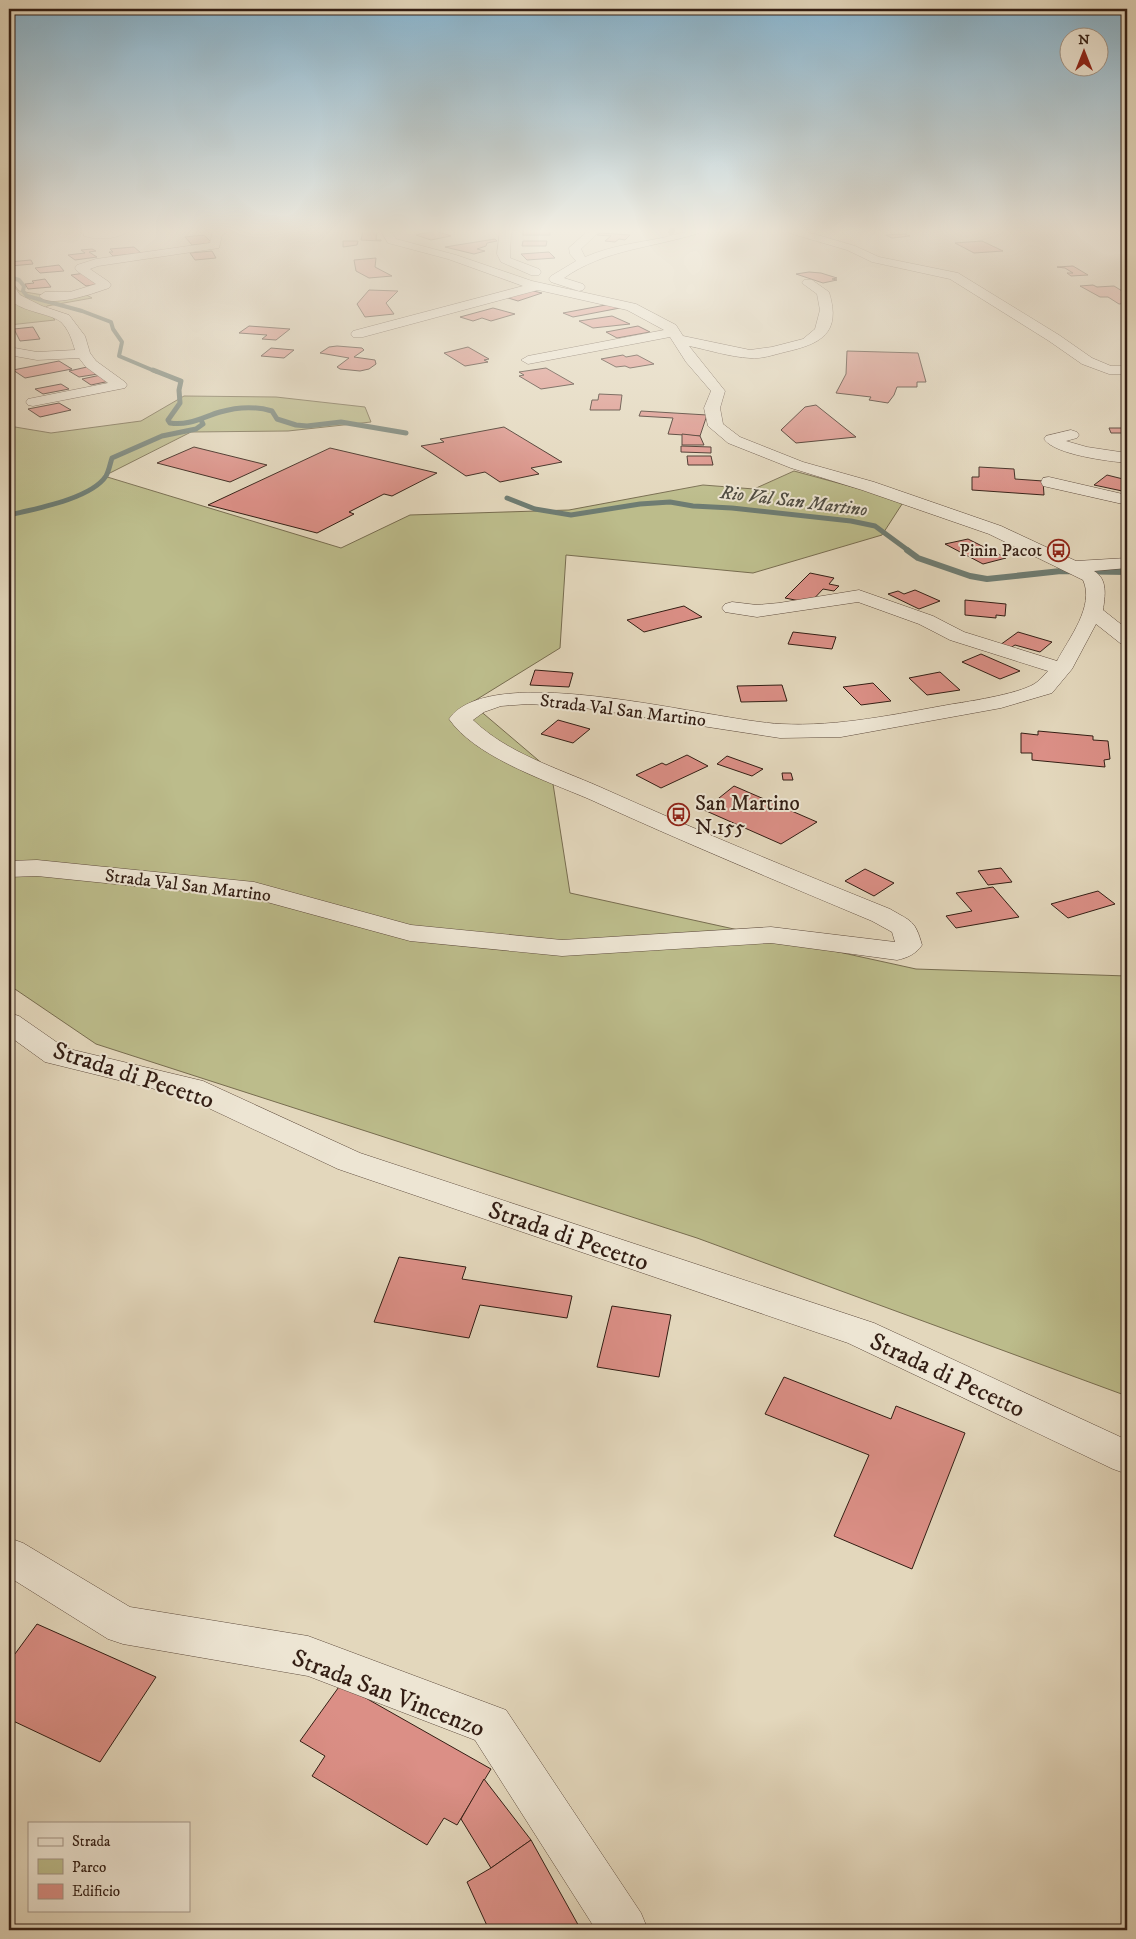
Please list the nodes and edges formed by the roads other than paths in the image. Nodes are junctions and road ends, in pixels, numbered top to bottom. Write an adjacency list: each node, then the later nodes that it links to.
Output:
1 (67, 321): 9 (street)
2 (405, 321): 6 (street)
3 (660, 321): 7 (street)
4 (823, 321): 7 (street)
5 (1026, 321): 11 (street)
6 (358, 334)
7 (676, 336): 10 (street); 18 (street)
8 (9, 351): 9 (street)
9 (83, 353): 12 (street)
10 (528, 360)
11 (1127, 370)
12 (33, 402)
13 (1071, 435): 14 (street)
14 (1127, 458)
15 (1049, 482): 16 (street)
16 (1127, 500)
17 (1127, 562): 18 (street)
18 (1082, 572): 20 (street, Strada Val San Martino)
19 (732, 608): 22 (street)
20 (1093, 612): 21 (street); 22 (street, Strada Val San Martino)
21 (1127, 639)
22 (1062, 669): 23 (street, Strada Val San Martino)
23 (9, 869)
24 (9, 1022): 25 (street, Strada di Pecetto)
25 (1127, 1458)
26 (9, 1556): 27 (street, Strada San Vincenzo)
27 (624, 1930)

